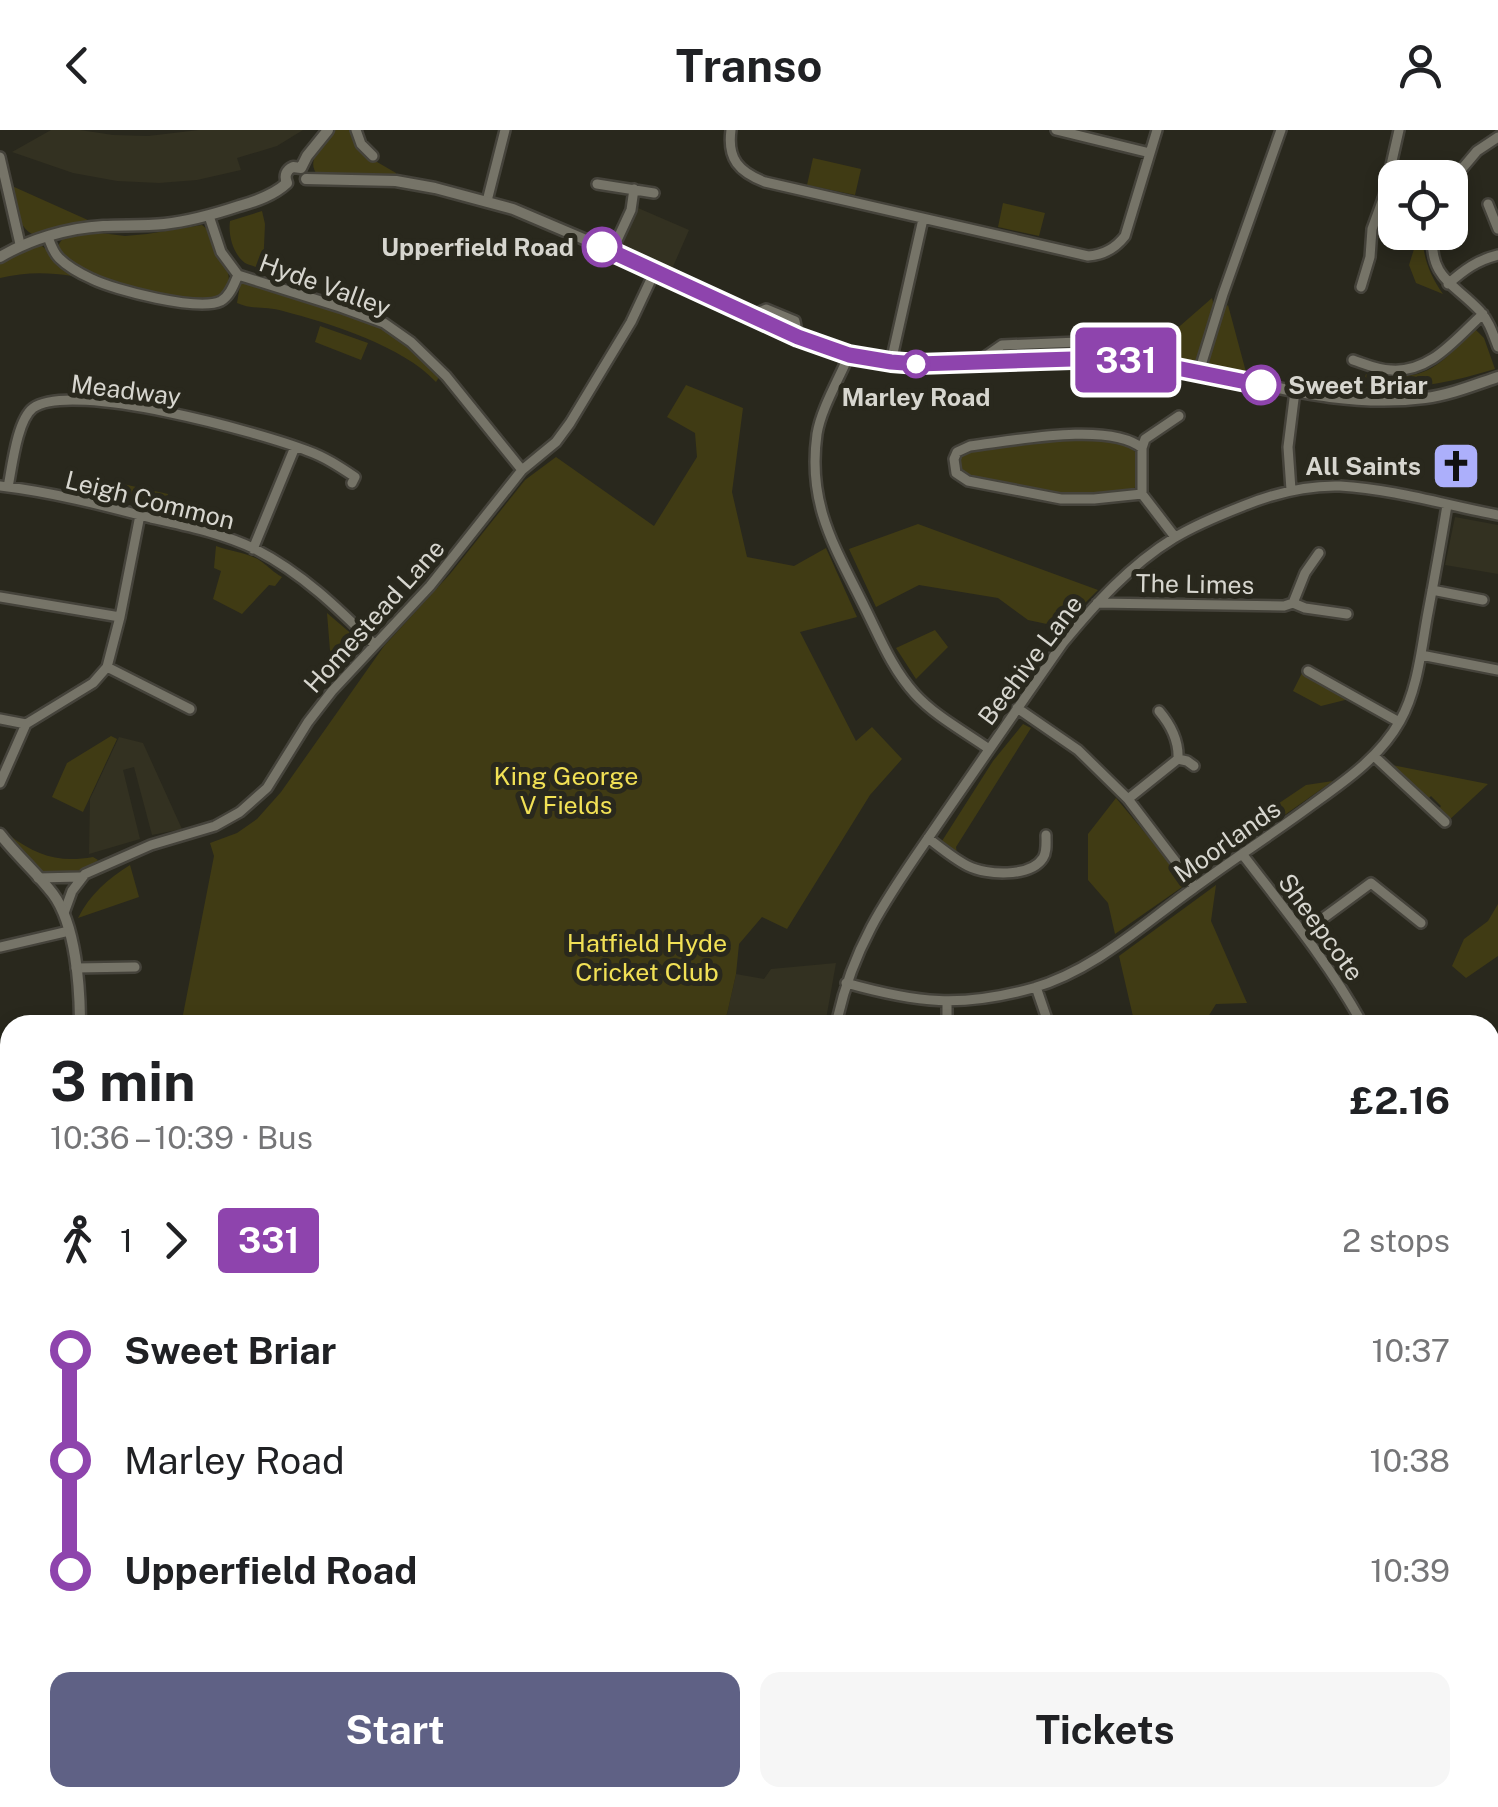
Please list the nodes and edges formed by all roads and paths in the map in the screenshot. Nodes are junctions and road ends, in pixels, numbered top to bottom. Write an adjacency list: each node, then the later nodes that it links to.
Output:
1 (328, 130): 15 (street)
2 (356, 130): 11 (street)
3 (506, 130): 19 (street)
4 (731, 130): 23 (street)
5 (1056, 130): 10 (street)
6 (1157, 130): 10 (street)
7 (1281, 130): 40 (street)
8 (1399, 130): 13 (street)
9 (1498, 137): 14 (street)
10 (1150, 153): 23 (street)
11 (373, 156)
12 (0, 157): 26 (street)
13 (1392, 160)
14 (1468, 161)
15 (304, 173): 19 (street); 22 (street)
16 (597, 184): 17 (street)
17 (634, 190): 18 (street); 28 (street)
18 (654, 193)
19 (487, 201): 28 (street)
20 (1493, 210): 24 (street)
21 (1378, 212): 34 (street)
22 (209, 216): 25 (street); 32 (street, Hyde Valley)
23 (923, 218): 39 (street)
24 (1498, 229)
25 (48, 237): 26 (street); 32 (street)
26 (20, 244): 30 (street)
27 (1432, 250): 33 (street)
28 (612, 251): 31 (street)
29 (1498, 255): 33 (street)
30 (0, 256)
31 (655, 271): 37 (street); 46 (street, Homestead Lane)
32 (238, 275): 46 (street, Hyde Valley)
33 (1448, 284): 35 (street)
34 (1361, 287)
35 (1483, 314): 36 (street); 38 (street)
36 (1498, 347)
37 (849, 355): 39 (street); 75 (street)
38 (1352, 360)
39 (891, 362): 40 (street)
40 (1199, 372): 42 (street)
41 (1498, 377): 42 (street)
42 (1295, 391): 49 (street)
43 (1179, 416): 45 (street)
44 (295, 446): 47 (street, Meadway); 48 (street, Meadway); 55 (street)
45 (1142, 448): 50 (street); 50 (street)
46 (522, 470): 64 (street, Homestead Lane)
47 (352, 482)
48 (4, 486): 52 (street, Leigh Common)
49 (1291, 490): 51 (street, Beehive Lane); 54 (street, Beehive Lane)
50 (1142, 494): 54 (street)
51 (1447, 505): 53 (street, Beehive Lane); 57 (street, Moorlands)
52 (140, 515): 55 (street, Leigh Common); 63 (street)
53 (1498, 516)
54 (1175, 537): 60 (street, Beehive Lane)
55 (254, 549): 64 (street, Leigh Common)
56 (1319, 553): 61 (street)
57 (1432, 590): 59 (street); 65 (street, Moorlands)
58 (0, 597): 63 (street)
59 (1483, 600)
60 (1097, 602): 61 (street, The Limes); 69 (street, Beehive Lane)
61 (1293, 603): 62 (street, The Limes)
62 (1347, 614)
63 (120, 617): 66 (street)
64 (375, 646): 86 (street, Homestead Lane)
65 (1421, 656): 67 (street); 73 (street, Moorlands)
66 (107, 668): 70 (street); 74 (street)
67 (1498, 670)
68 (1308, 671): 73 (street)
69 (1017, 708): 75 (street, Beehive Lane); 80 (street)
70 (190, 709)
71 (1159, 711): 77 (street)
72 (0, 719): 74 (street)
73 (1400, 722): 76 (street, Moorlands)
74 (26, 724): 79 (street)
75 (989, 749): 84 (street, Beehive Lane)
76 (1374, 756): 81 (street); 85 (street, Moorlands)
77 (1178, 758): 78 (street); 80 (street)
78 (1194, 766)
79 (0, 783)
80 (1128, 799): 88 (street)
81 (1445, 822)
82 (0, 834): 87 (street)
83 (1046, 835): 84 (street)
84 (928, 838): 96 (street, Beehive Lane)
85 (1243, 855): 88 (street, Moorlands); 92 (street, Sheepcote)
86 (81, 877): 87 (street); 89 (street)
87 (38, 878): 89 (street)
88 (1195, 887): 97 (street, Moorlands)
89 (64, 913): 91 (street)
90 (1421, 923): 92 (street)
91 (69, 931): 93 (street); 95 (street)
92 (1303, 933): 103 (street, Sheepcote)
93 (0, 947)
94 (134, 966): 95 (street)
95 (76, 968): 99 (street)
96 (846, 983): 98 (street, Moorlands); 100 (street, Beehive Lane)
97 (1036, 987): 98 (street, Moorlands); 102 (street)
98 (947, 1002): 101 (street)
99 (79, 1015)
100 (838, 1015)
101 (947, 1015)
102 (1046, 1015)
103 (1357, 1015)

